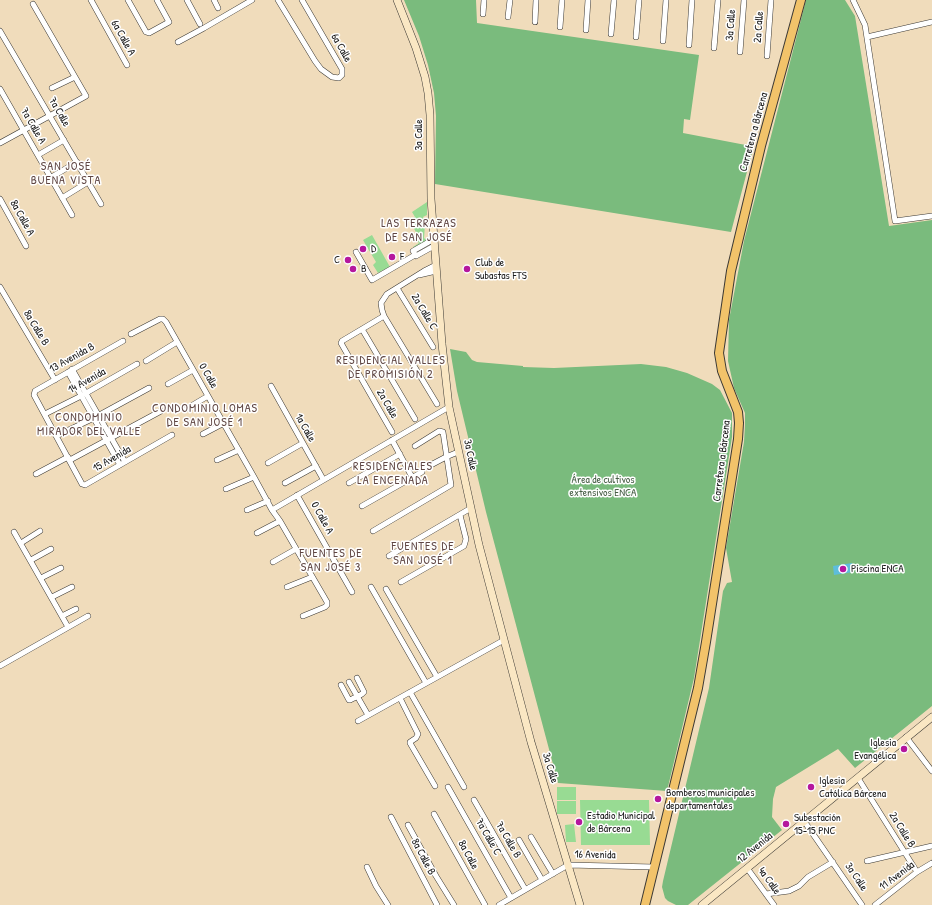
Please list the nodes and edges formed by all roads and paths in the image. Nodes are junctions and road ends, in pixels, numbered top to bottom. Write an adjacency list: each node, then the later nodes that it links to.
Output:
1 (91, 0): 43 (street, 6a Calle A)
2 (128, 0): 3 (street)
3 (157, 0)
4 (187, 0): 30 (street)
5 (214, 0): 25 (street)
6 (252, 0): 38 (street)
7 (278, 0): 8 (street, 6a Calle)
8 (302, 0)
9 (398, 0): 60 (main road, 3a Calle)
10 (484, 0): 26 (street)
11 (510, 0): 27 (street)
12 (536, 0): 28 (street)
13 (562, 0): 31 (street)
14 (588, 0): 32 (street)
15 (614, 0): 34 (street)
16 (639, 0): 35 (street)
17 (666, 0): 37 (street)
18 (692, 0): 39 (street)
19 (718, 0): 40 (street)
20 (744, 0): 41 (street, 3a Calle)
21 (771, 0): 42 (street, 2a Calle)
22 (802, 0): 182 (main road, Carretera a Bárcena)
23 (855, 1): 36 (street)
24 (33, 4): 44 (street)
25 (218, 8)
26 (483, 14)
27 (508, 18)
28 (535, 22)
29 (932, 22): 36 (street)
30 (200, 24)
31 (560, 27)
32 (586, 30)
33 (0, 31): 47 (street, 7a Calle)
34 (611, 34)
35 (636, 37)
36 (867, 37): 59 (street)
37 (663, 41)
38 (178, 42)
39 (689, 45)
40 (714, 48)
41 (740, 52)
42 (767, 56)
43 (127, 65)
44 (76, 77): 45 (street); 47 (street)
45 (52, 88)
46 (0, 89): 48 (street, 7a Calle A)
47 (50, 116): 48 (street); 49 (street, 7a Calle)
48 (24, 130): 50 (street); 51 (street, 7a Calle A)
49 (64, 140): 51 (street); 52 (street, 7a Calle)
50 (0, 143)
51 (38, 155): 53 (street, 7a Calle A)
52 (77, 162): 53 (street); 54 (street, 7a Calle)
53 (50, 178): 55 (street, 7a Calle A)
54 (88, 182): 55 (street); 57 (street, 7a Calle)
55 (62, 198): 58 (street, 7a Calle A)
56 (0, 199): 61 (street, 8a Calle A)
57 (101, 204)
58 (72, 215)
59 (932, 216)
60 (434, 242): 62 (street); 63 (main road, 3a Calle)
61 (26, 246)
62 (356, 252)
63 (436, 268): 65 (street); 83 (main road, 3a Calle)
64 (0, 287): 76 (street, 8a Calle B)
65 (397, 288): 66 (street); 71 (street, 2a Calle C)
66 (384, 316): 67 (street); 82 (street)
67 (362, 329): 88 (street); 90 (street, 2a Calle)
68 (131, 334): 70 (street, 0 Calle)
69 (124, 342): 75 (street, 13 Avenida B)
70 (177, 342): 72 (street); 74 (street, 0 Calle)
71 (433, 347)
72 (146, 361)
73 (138, 364): 80 (street, 14 Avenida)
74 (193, 370): 77 (street); 81 (street, 0 Calle)
75 (70, 371): 76 (street, 13 Avenida B); 80 (street)
76 (54, 380): 86 (street, 13 Avenida B)
77 (168, 384)
78 (271, 386): 96 (street, 1a Calle)
79 (150, 388): 87 (street)
80 (83, 394): 86 (street, 14 Avenida); 87 (street)
81 (208, 396): 84 (street); 89 (street, 0 Calle)
82 (437, 404)
83 (449, 407): 95 (street); 99 (main road, 3a Calle)
84 (186, 409)
85 (161, 411): 94 (street)
86 (45, 414): 92 (street)
87 (96, 417): 92 (street); 94 (street)
88 (415, 419)
89 (224, 423): 91 (street); 98 (street, 0 Calle)
90 (392, 432)
91 (203, 434)
92 (56, 436): 102 (street)
93 (172, 436): 105 (street, 15 Avenida)
94 (109, 439): 102 (street); 105 (street)
95 (392, 440): 100 (street); 112 (street)
96 (302, 443): 104 (street); 106 (street, 1a Calle)
97 (415, 446): 101 (street)
98 (239, 450): 103 (street); 110 (street, 0 Calle)
99 (458, 452): 101 (street); 119 (main road, 3a Calle)
100 (400, 454): 111 (street); 114 (street)
101 (446, 457): 107 (street); 125 (street)
102 (69, 458): 105 (street, 15 Avenida); 109 (street)
103 (217, 460)
104 (268, 463)
105 (123, 464)
106 (316, 466): 112 (street, 1a Calle); 113 (street)
107 (427, 467)
108 (422, 472): 111 (street)
109 (36, 474)
110 (254, 476): 115 (street); 117 (street, 0 Calle)
111 (412, 477): 118 (street)
112 (323, 479): 116 (street)
113 (285, 483)
114 (349, 483)
115 (226, 489)
116 (297, 495): 121 (street); 142 (street, 0 Calle A)
117 (268, 501): 120 (street); 121 (street, 0 Calle)
118 (362, 506)
119 (471, 508): 122 (street); 149 (main road, 3a Calle)
120 (247, 510)
121 (272, 510): 123 (street, 0 Calle)
122 (460, 515): 131 (street); 137 (street)
123 (280, 521): 127 (street); 130 (street, 0 Calle)
124 (40, 531): 128 (street)
125 (373, 531)
126 (14, 532): 128 (street)
127 (257, 533)
128 (21, 543): 132 (street)
129 (51, 549): 132 (street)
130 (296, 549): 133 (street); 135 (street, 0 Calle)
131 (389, 556)
132 (31, 560): 136 (street)
133 (273, 562)
134 (61, 568): 136 (street)
135 (312, 577): 139 (street); 147 (street, 0 Calle)
136 (41, 578): 143 (street)
137 (401, 582)
138 (72, 587): 143 (street)
139 (287, 587)
140 (371, 587): 154 (street)
141 (386, 589): 151 (street)
142 (352, 592)
143 (52, 597): 145 (street)
144 (76, 609): 145 (street)
145 (62, 616): 148 (street)
146 (88, 616): 148 (street)
147 (303, 616)
148 (68, 626): 150 (street)
149 (504, 640): 151 (street); 180 (main road, 3a Calle)
150 (0, 666)
151 (437, 677): 154 (street)
152 (357, 678): 157 (street)
153 (349, 682): 157 (street)
154 (426, 683): 156 (street)
155 (341, 685): 157 (street)
156 (410, 692): 158 (street); 167 (street)
157 (358, 696): 159 (street)
158 (400, 698): 159 (street); 165 (street)
159 (368, 715): 161 (street)
160 (932, 717): 162 (main road, 12 Avenida)
161 (358, 721)
162 (906, 737): 163 (street); 164 (main road, 12 Avenida)
163 (932, 772)
164 (858, 778): 171 (main road, 12 Avenida); 176 (street, 2a Calle B)
165 (435, 786)
166 (448, 787): 189 (street, 7a Calle C)
167 (464, 787)
168 (474, 800): 187 (street, 7a Calle B)
169 (434, 814): 194 (street, 8a Calle)
170 (391, 817): 192 (street, 8a Calle B)
171 (804, 821): 178 (street, 3a Calle); 183 (main road, 12 Avenida)
172 (408, 825): 193 (street)
173 (531, 837): 185 (street)
174 (519, 840): 186 (street)
175 (932, 846): 176 (street)
176 (904, 852): 177 (street); 184 (street, 2a Calle B)
177 (867, 861)
178 (833, 862): 188 (street); 199 (street, 3a Calle)
179 (932, 863): 184 (street, 11 Avenida)
180 (568, 865): 182 (street, 16 Avenida); 185 (street, 16 Avenida); 196 (main road, 3a Calle)
181 (367, 867): 191 (street)
182 (654, 867): 190 (main road, Carretera a Bárcena)
183 (747, 868): 188 (street, 4a Calle); 197 (main road, 12 Avenida)
184 (917, 872): 200 (street, 11 Avenida)
185 (553, 874): 186 (street, 16 Avenida)
186 (542, 880): 187 (street, 16 Avenida)
187 (525, 889): 189 (street, 16 Avenida)
188 (766, 894): 198 (street, 4a Calle)
189 (511, 898): 195 (street, 16 Avenida)
190 (648, 903)
191 (388, 905)
192 (437, 905)
193 (454, 905)
194 (485, 905)
195 (499, 905)
196 (580, 905)
197 (702, 905)
198 (774, 905)
199 (862, 905)
200 (874, 905)

